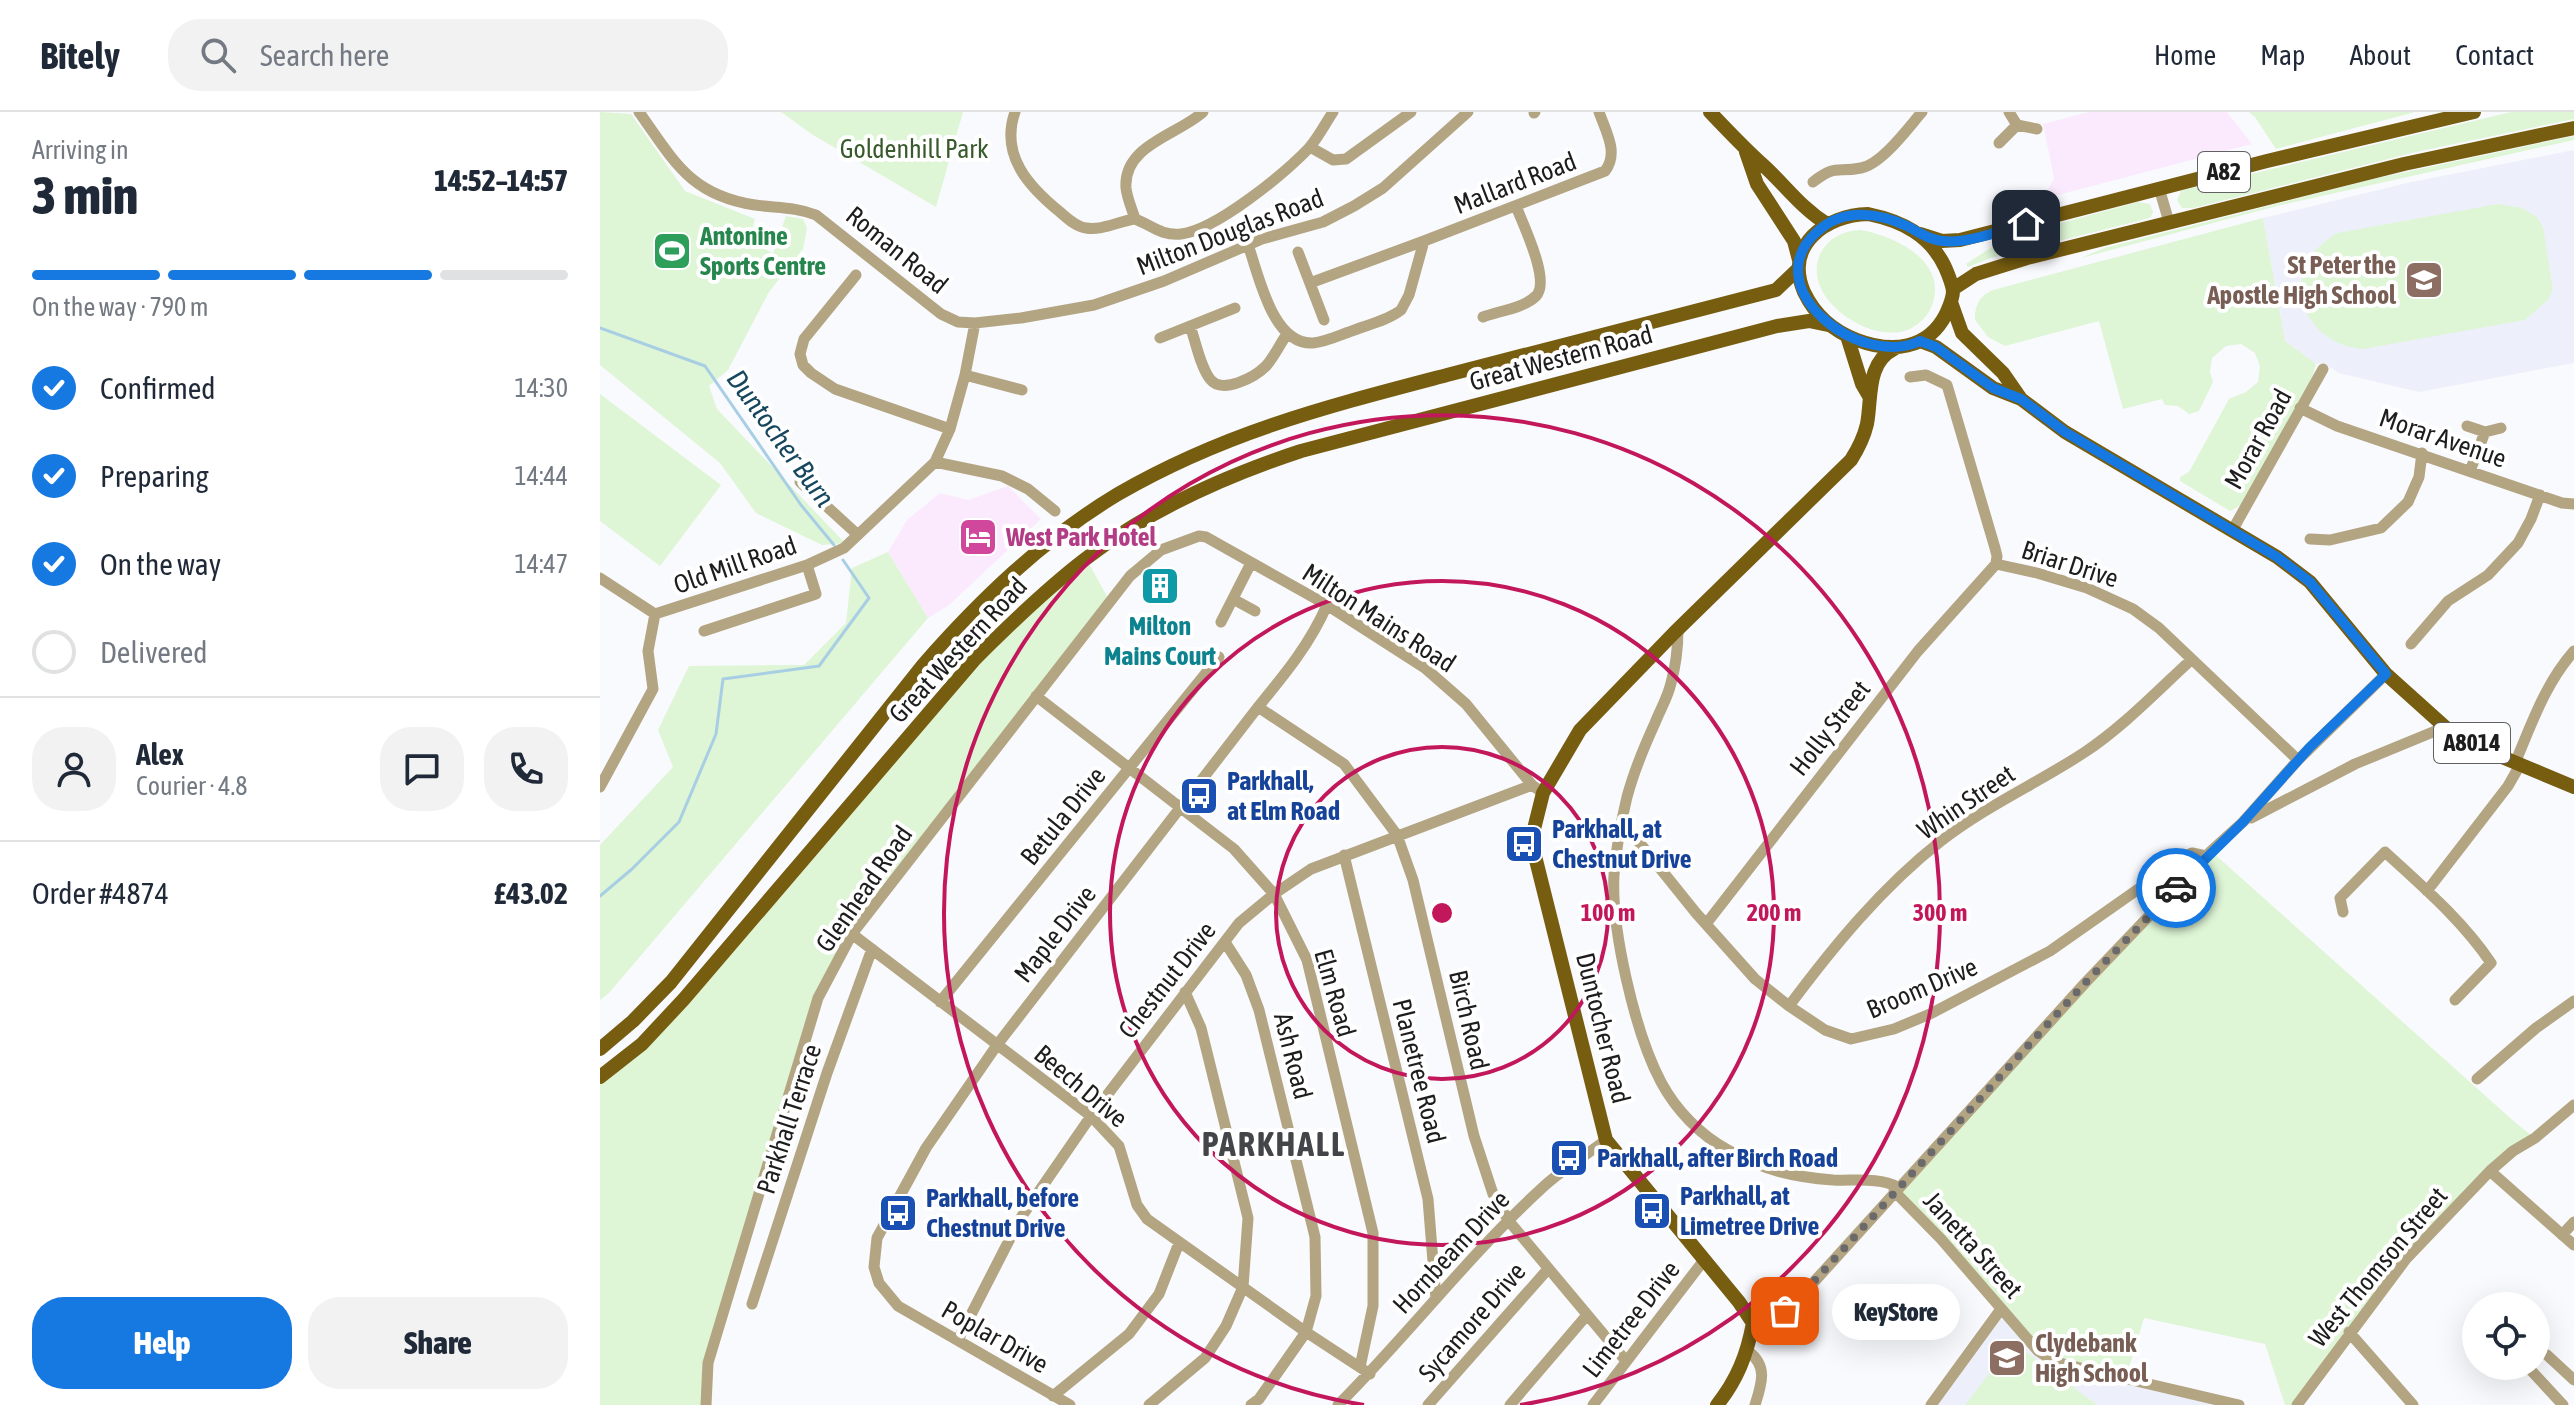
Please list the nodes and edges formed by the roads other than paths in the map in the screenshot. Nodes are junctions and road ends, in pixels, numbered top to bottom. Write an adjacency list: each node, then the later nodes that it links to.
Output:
1 (639, 112): 35 (street, Roman Road)
2 (1015, 112): 21 (street)
3 (1203, 112): 21 (street)
4 (1333, 112): 16 (street)
5 (1411, 112): 16 (street)
6 (1468, 112): 26 (street, Milton Douglas Road)
7 (1599, 112): 20 (street, Mallard Road)
8 (1710, 112): 17 (main road)
9 (1922, 112): 18 (street)
10 (2009, 112): 12 (street)
11 (2474, 112): 19 (main road, A82)
12 (2017, 125): 14 (street); 15 (street)
13 (2574, 128): 22 (main road, A82)
14 (2037, 129)
15 (1999, 143)
16 (1310, 147): 21 (street)
17 (1746, 151): 23 (main road); 28 (main road)
18 (1813, 182)
19 (2159, 188): 22 (street); 24 (main road, A82)
20 (1516, 206): 25 (street, Mallard Road); 33 (street)
21 (1135, 219)
22 (2169, 222): 31 (main road, A82)
23 (1827, 224): 24 (main road, A82); 28 (main road)
24 (1920, 234): 31 (main road, A82)
25 (1424, 241): 30 (street, Mallard Road); 38 (street)
26 (1248, 245): 35 (street, Milton Douglas Road); 38 (street)
27 (1298, 252): 30 (street)
28 (1799, 264): 36 (main road); 109 (main road, Great Western Road)
29 (856, 275): 52 (street)
30 (1310, 283): 34 (street)
31 (1952, 296): 41 (main road, A82); 48 (main road, A8014)
32 (1235, 308): 37 (street)
33 (1483, 317)
34 (1324, 320)
35 (975, 323): 44 (street, Old Mill Road)
36 (1828, 325): 39 (main road); 110 (main road, Great Western Road)
37 (1190, 326): 38 (street); 40 (street)
38 (1287, 334)
39 (1847, 336): 42 (main road); 47 (main road, Duntocher Road)
40 (1160, 338)
41 (1920, 341): 42 (main road); 48 (main road, A8014)
42 (1894, 349): 47 (main road, Duntocher Road)
43 (2323, 369): 49 (street, Morar Road)
44 (965, 375): 46 (street); 52 (street, Old Mill Road)
45 (1910, 377): 66 (street, Briar Drive)
46 (1022, 390)
47 (1869, 396): 74 (main road, Duntocher Road)
48 (2021, 399): 61 (main road, A8014)
49 (2300, 408): 54 (street, Morar Avenue); 61 (street, Morar Road)
50 (2467, 426): 53 (street)
51 (2501, 428): 53 (street)
52 (950, 429): 55 (street, Old Mill Road)
53 (2485, 432): 56 (street)
54 (2422, 453): 56 (street, Morar Avenue); 64 (street)
55 (935, 462): 60 (street); 62 (street, Old Mill Road)
56 (2470, 471): 58 (street, Morar Avenue)
57 (800, 482): 62 (street)
58 (2540, 495): 59 (street, Morar Avenue); 76 (street)
59 (2574, 504)
60 (1055, 511)
61 (2232, 531): 80 (main road, A8014)
62 (858, 535): 67 (street, Old Mill Road)
63 (1206, 537): 65 (street, Milton Mains Road); 81 (street, Glenhead Road)
64 (2310, 539)
65 (1251, 563): 69 (street); 70 (street, Milton Mains Road)
66 (1996, 564): 79 (street, Briar Drive); 99 (street, Holly Street)
67 (807, 565): 72 (street, Old Mill Road); 75 (street)
68 (600, 578): 72 (street)
69 (1233, 599): 71 (street); 73 (street)
70 (1327, 605): 82 (street, Maple Drive); 89 (street, Milton Mains Road)
71 (1255, 611)
72 (655, 614): 87 (street)
73 (1221, 622)
74 (1678, 629): 89 (main road, Duntocher Road); 91 (street)
75 (704, 631)
76 (2411, 644)
77 (2574, 651): 85 (street)
78 (1219, 657): 86 (street, Betula Drive)
79 (2191, 660): 84 (street, Briar Drive); 107 (street, Whin Street)
80 (2386, 674): 83 (main road, A8014); 84 (street)
81 (1036, 696): 86 (street, Elm Road); 100 (street, Glenhead Road)
82 (1258, 707): 90 (street, Maple Drive); 93 (street, Birch Road)
83 (2445, 727): 85 (main road, A8014); 92 (street)
84 (2298, 760): 92 (street)
85 (2518, 764): 88 (main road, A8014); 96 (street)
86 (1130, 769): 90 (street, Elm Road); 106 (street, Betula Drive)
87 (600, 787)
88 (2574, 787)
89 (1538, 789): 93 (street, Chestnut Drive); 114 (main road, Duntocher Road)
90 (1181, 807): 97 (street, Elm Road); 108 (street, Maple Drive)
91 (1622, 821): 99 (street, Broom Drive); 116 (street)
92 (2243, 822): 95 (street)
93 (1397, 835): 94 (street, Chestnut Drive); 117 (street, Birch Road)
94 (1344, 855): 97 (street, Chestnut Drive); 125 (street, Planetree Road)
95 (2206, 856): 107 (street, Broom Drive); 116 (street)
96 (2427, 891): 98 (street); 104 (street)
97 (1274, 894): 101 (street, Chestnut Drive); 137 (street, Elm Road)
98 (2343, 912)
99 (1706, 924): 107 (street, Broom Drive)
100 (852, 934): 102 (street, Beech Drive); 141 (street, Glenhead Road)
101 (1225, 942): 103 (street, Chestnut Drive); 131 (street, Ash Road)
102 (872, 949): 106 (street, Beech Drive); 126 (street, Parkhall Terrace)
103 (1185, 992): 113 (street, Chestnut Drive); 124 (street)
104 (2455, 1000)
105 (2574, 1001): 111 (street)
106 (940, 1002): 108 (street, Beech Drive)
107 (1789, 1006)
108 (997, 1045): 113 (street, Beech Drive); 127 (street, Maple Drive)
109 (600, 1049)
110 (600, 1077)
111 (2477, 1079)
112 (2574, 1105): 115 (street, West Thomson Street)
113 (1091, 1116): 120 (street, Beech Drive); 133 (street, Chestnut Drive)
114 (1606, 1140): 117 (street, Hornbeam Drive); 122 (main road, Duntocher Road)
115 (2490, 1171): 119 (street); 132 (street, West Thomson Street)
116 (1896, 1189): 128 (street, Janetta Street); 130 (street)
117 (1508, 1220): 123 (street, Birch Road); 125 (street, Hornbeam Drive)
118 (2574, 1222): 119 (street)
119 (2562, 1235): 121 (street)
120 (1179, 1243): 124 (street, Beech Drive); 140 (street)
121 (2574, 1245)
122 (1704, 1260): 130 (main road, Duntocher Road); 136 (street, Limetree Drive)
123 (1548, 1269): 129 (street, Birch Road); 146 (street, Sycamore Drive)
124 (1243, 1287): 131 (street, Beech Drive); 143 (street)
125 (1436, 1299): 137 (street, Hornbeam Drive)
126 (752, 1304)
127 (898, 1306): 133 (street, Poplar Drive)
128 (2001, 1309): 151 (street); 152 (street, Janetta Street)
129 (1587, 1315): 136 (street, Birch Road); 147 (street)
130 (1753, 1323): 134 (main road)
131 (1306, 1332): 137 (street, Beech Drive); 144 (street, Ash Road)
132 (2349, 1332): 153 (street, West Thomson Street); 154 (street)
133 (958, 1340): 140 (street, Poplar Drive)
134 (1748, 1351): 149 (main road); 150 (street)
135 (2550, 1358): 139 (street)
136 (1626, 1361): 148 (street, Limetree Drive)
137 (1365, 1370): 145 (street, Hornbeam Drive)
138 (2540, 1380): 155 (street)
139 (2574, 1380)
140 (1053, 1396): 142 (street, Poplar Drive)
141 (706, 1405)
142 (1070, 1405)
143 (1149, 1405)
144 (1251, 1405)
145 (1338, 1405)
146 (1428, 1405)
147 (1510, 1405)
148 (1593, 1405)
149 (1717, 1405)
150 (1755, 1405)
151 (1931, 1405)
152 (2239, 1405)
153 (2297, 1405)
154 (2413, 1405)
155 (2563, 1405)

